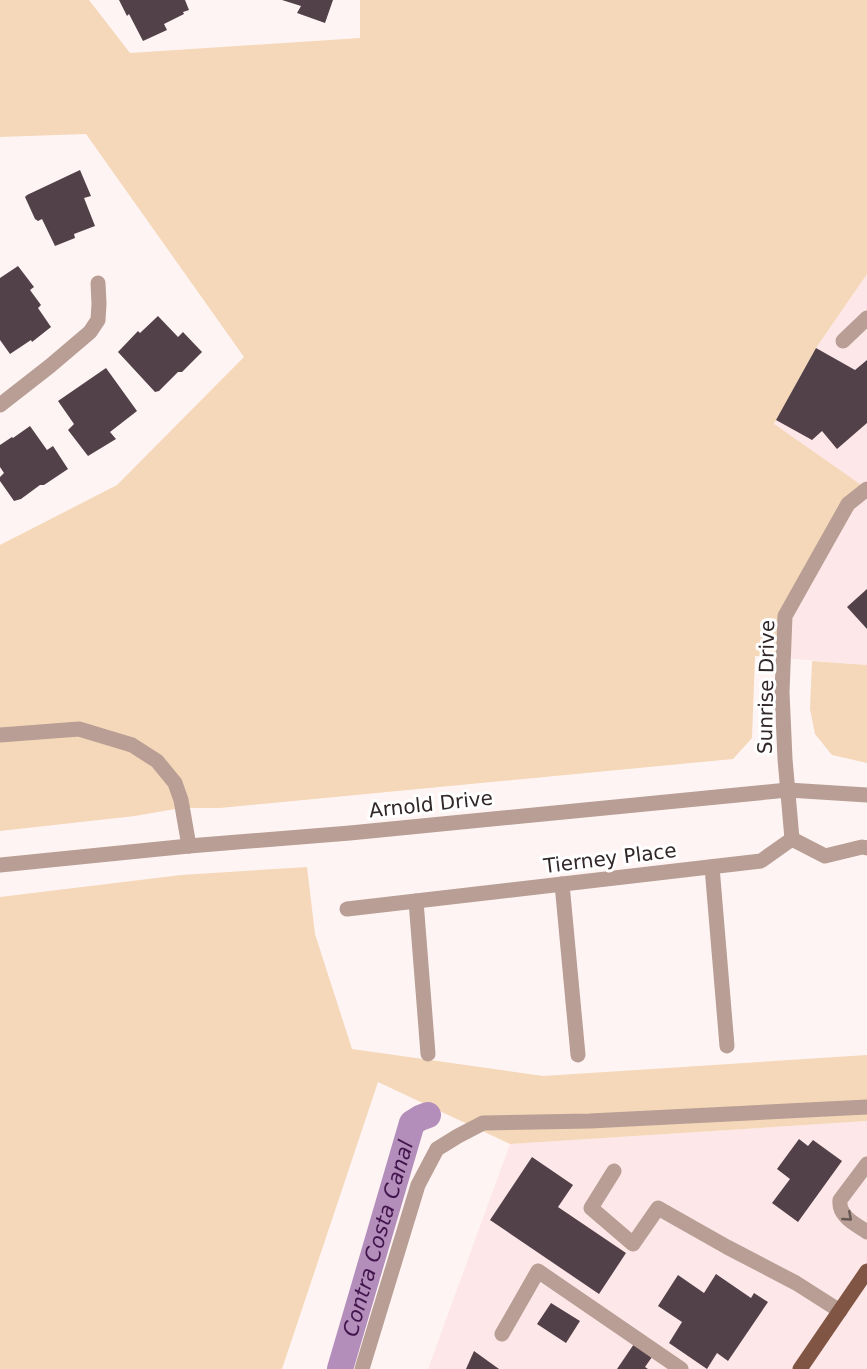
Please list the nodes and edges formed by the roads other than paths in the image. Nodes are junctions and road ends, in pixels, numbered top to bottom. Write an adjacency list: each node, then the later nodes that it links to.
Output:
1 (98, 283): 4 (street)
2 (867, 318): 3 (street)
3 (843, 341)
4 (0, 405)
5 (867, 489): 7 (street, Sunrise Drive)
6 (0, 735): 10 (street)
7 (788, 790): 8 (street, Arnold Drive); 9 (street, Sunrise Drive); 10 (street, Arnold Drive)
8 (867, 795)
9 (792, 839): 11 (street); 13 (street, Tierney Place)
10 (189, 846): 12 (street, Arnold Drive)
11 (867, 849)
12 (0, 865)
13 (712, 867): 14 (street, Tierney Place); 17 (street)
14 (562, 884): 15 (street, Tierney Place); 19 (street)
15 (416, 901): 16 (street, Tierney Place); 18 (street)
16 (346, 909)
17 (727, 1046)
18 (428, 1054)
19 (578, 1055)
20 (867, 1107): 27 (street)
21 (867, 1164): 23 (street, one-way to 23)
22 (614, 1172): 25 (street)
23 (867, 1232)
24 (867, 1271): 25 (main road)
25 (840, 1311): 29 (main road)
26 (502, 1334): 28 (street)
27 (362, 1369)
28 (681, 1369)
29 (800, 1369)

